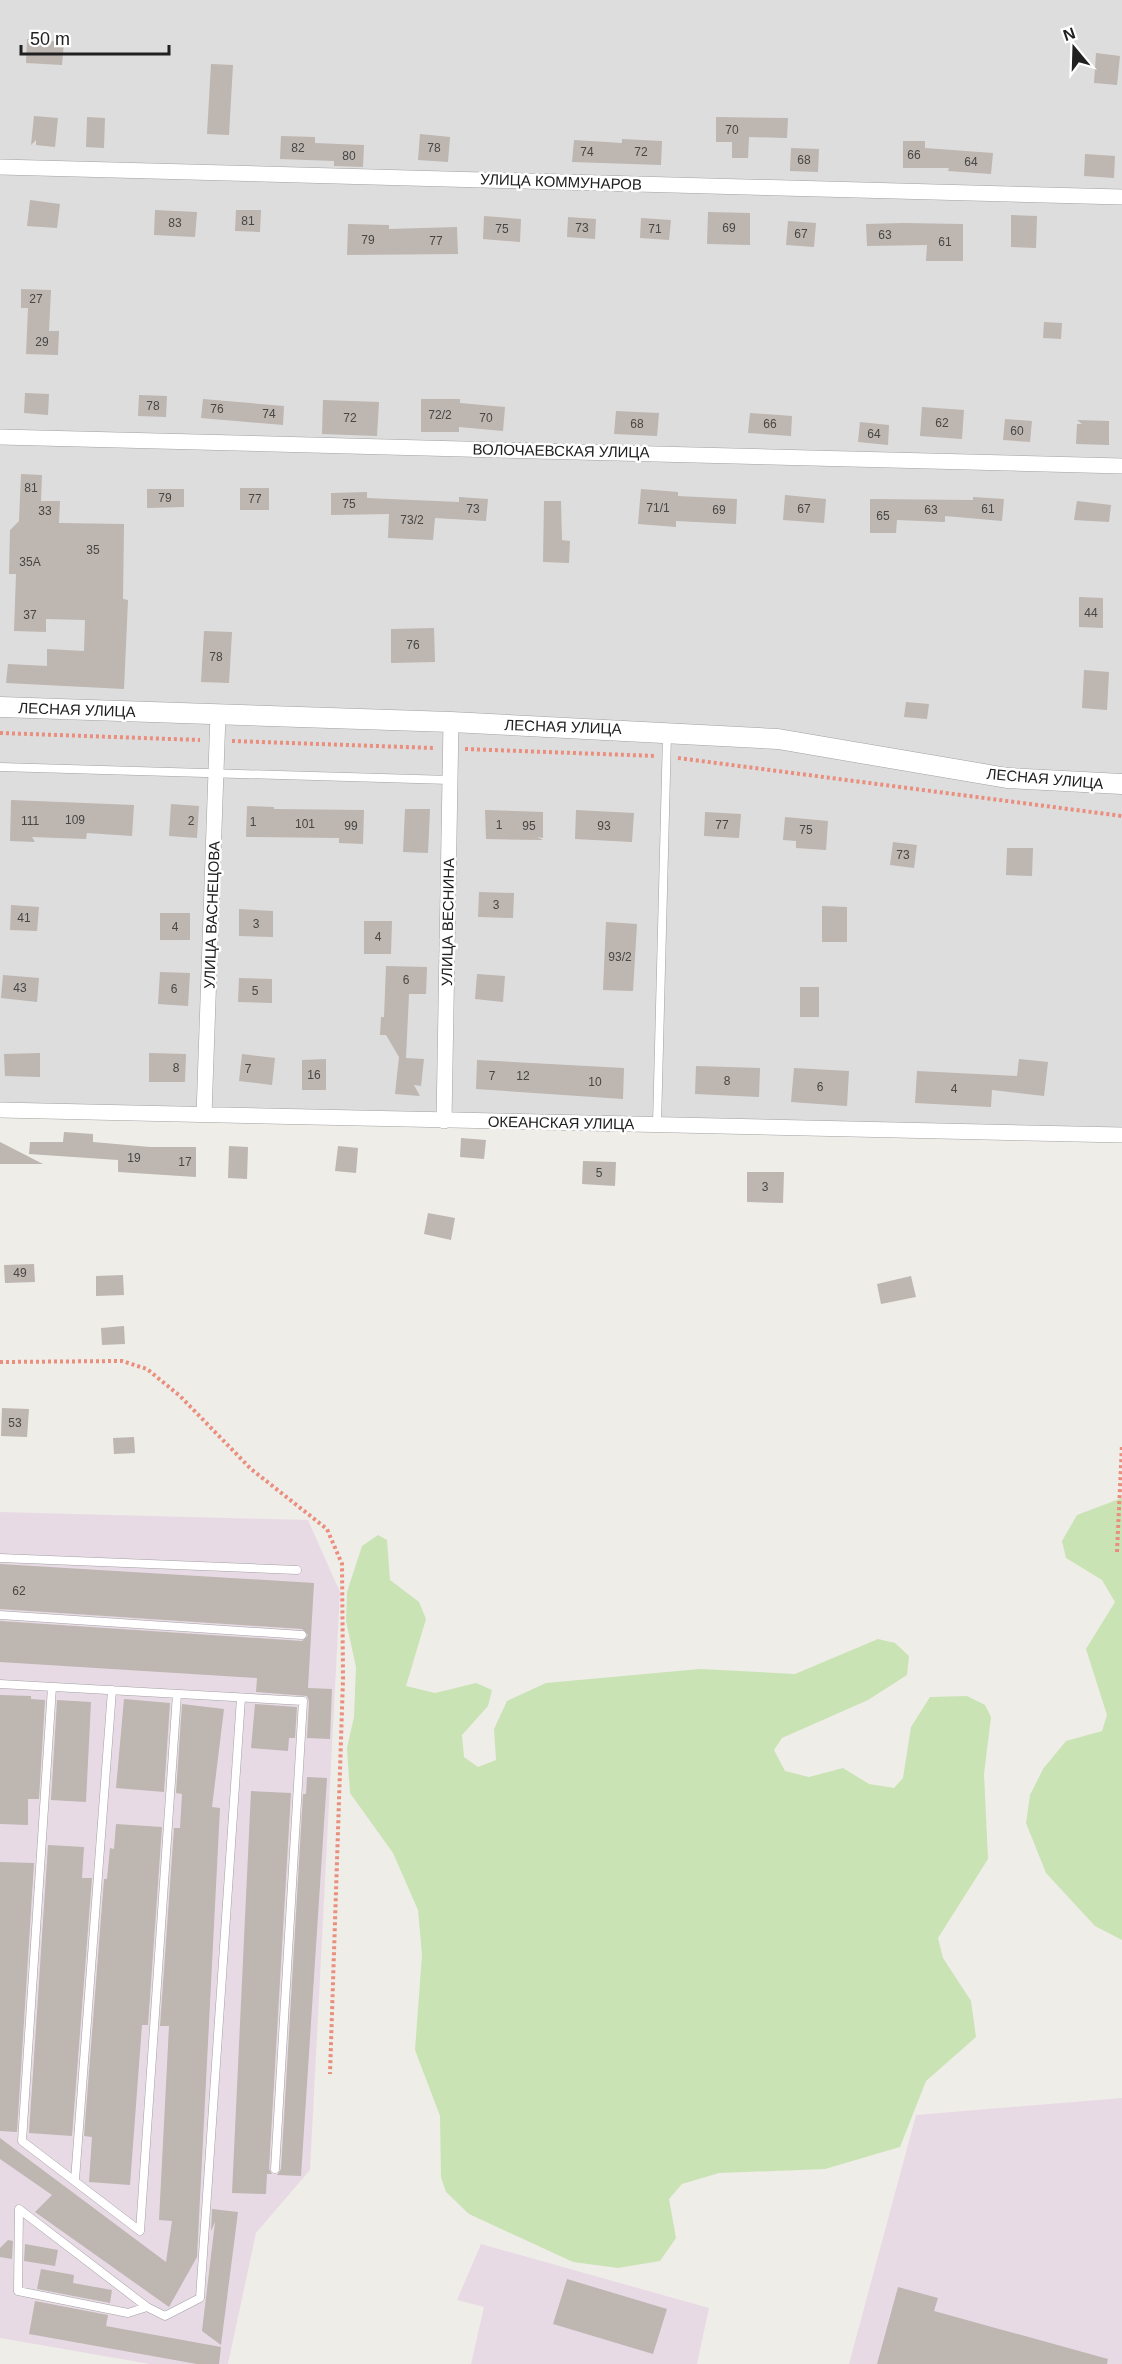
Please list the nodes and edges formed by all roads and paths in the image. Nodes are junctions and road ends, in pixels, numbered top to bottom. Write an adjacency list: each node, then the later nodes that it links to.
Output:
1 (0, 167): 2 (street, УЛИЦА КОММУНАРОВ)
2 (1122, 197)
3 (0, 437): 4 (street, ВОЛОЧАЕВСКАЯ УЛИЦА)
4 (1122, 466)
5 (0, 707): 6 (street, ЛЕСНАЯ УЛИЦА)
6 (218, 714): 7 (street, ЛЕСНАЯ УЛИЦА); 10 (street, УЛИЦА ВАСНЕЦОВА)
7 (452, 722): 8 (street, ЛЕСНАЯ УЛИЦА); 11 (street, УЛИЦА ВЕСНИНА)
8 (667, 731): 12 (lane); 16 (street, ЛЕСНАЯ УЛИЦА)
9 (0, 733): 10 (path)
10 (218, 741): 11 (path); 14 (street, УЛИЦА ВАСНЕЦОВА)
11 (451, 749): 12 (path); 15 (street, УЛИЦА ВЕСНИНА)
12 (667, 757): 17 (path); 21 (lane)
13 (0, 767): 14 (lane)
14 (217, 774): 15 (lane); 19 (street, УЛИЦА ВАСНЕЦОВА)
15 (450, 780): 20 (street, УЛИЦА ВЕСНИНА)
16 (1122, 784)
17 (1122, 816)
18 (0, 1110): 19 (street, ОКЕАНСКАЯ УЛИЦА)
19 (204, 1115): 20 (street, ОКЕАНСКАЯ УЛИЦА)
20 (444, 1121): 21 (street, ОКЕАНСКАЯ УЛИЦА)
21 (657, 1124): 22 (street, ОКЕАНСКАЯ УЛИЦА)
22 (1122, 1135)
23 (1122, 1444): 24 (path)
24 (1117, 1552)
25 (0, 1558): 26 (lane)
26 (297, 1570)
27 (0, 1615): 28 (lane)
28 (302, 1635)
29 (0, 1684): 30 (lane)
30 (52, 1687): 31 (lane); 35 (lane)
31 (112, 1690): 32 (lane); 35 (lane)
32 (177, 1694): 33 (lane); 35 (lane)
33 (241, 1698): 34 (lane); 36 (lane)
34 (275, 2169)
35 (75, 2180)
36 (147, 2307): 36 (lane)

